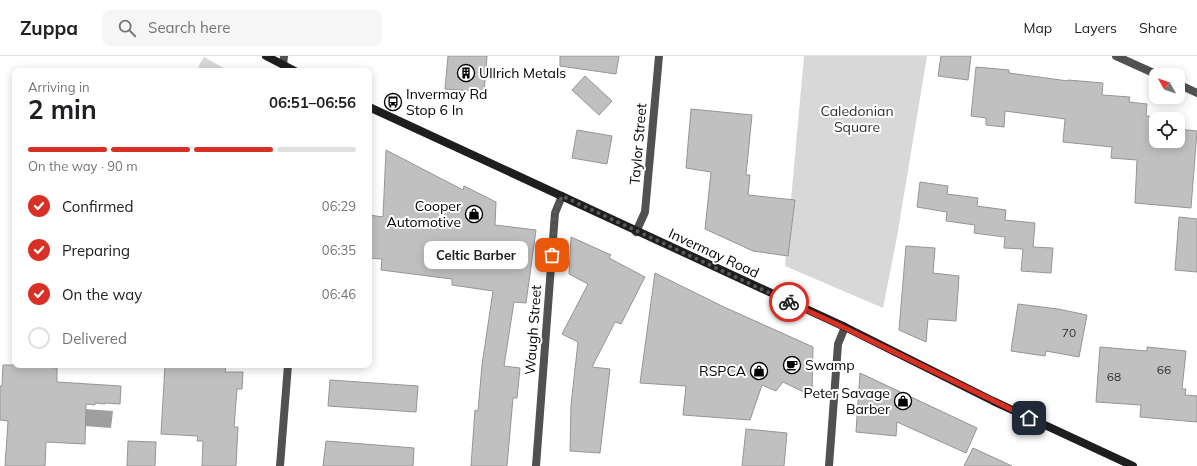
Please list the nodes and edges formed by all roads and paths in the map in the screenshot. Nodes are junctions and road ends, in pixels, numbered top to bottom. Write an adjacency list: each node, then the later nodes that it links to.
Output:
1 (266, 56): 5 (main road)
2 (284, 56): 5 (street)
3 (659, 56): 12 (street, Taylor Street)
4 (1116, 56): 7 (street)
5 (283, 65): 6 (main road)
6 (289, 68)
7 (1149, 71)
8 (1185, 87): 9 (street)
9 (1197, 93)
10 (372, 108): 11 (main road, Invermay Road)
11 (562, 196): 12 (main road, Invermay Road); 16 (street, Waugh Street)
12 (636, 232): 13 (main road, Invermay Road)
13 (845, 328): 17 (street); 18 (main road, Invermay Road)
14 (288, 368): 15 (street)
15 (280, 466)
16 (536, 466)
17 (829, 466)
18 (1133, 466)

